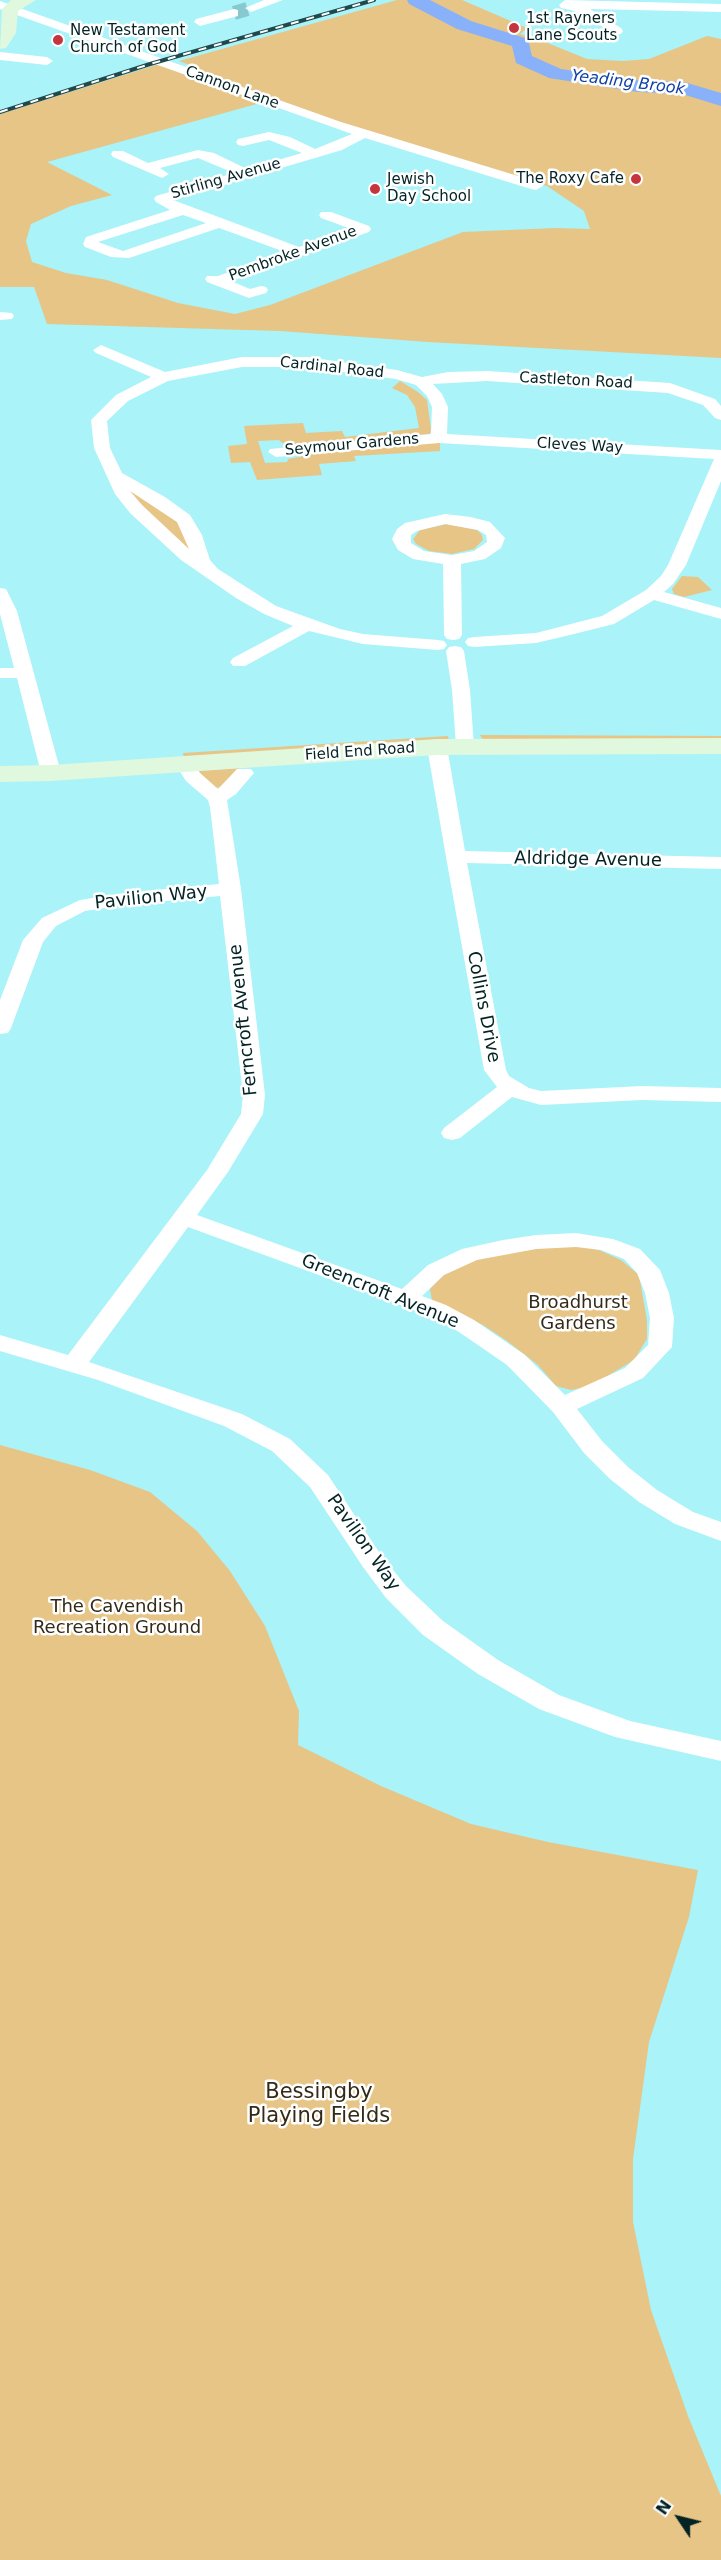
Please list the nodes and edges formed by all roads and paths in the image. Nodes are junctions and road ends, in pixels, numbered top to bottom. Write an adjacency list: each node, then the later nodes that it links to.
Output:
1 (28, 0): 4 (street)
2 (277, 0): 5 (street)
3 (579, 3): 6 (street); 9 (street)
4 (5, 7): 10 (street); 13 (street, Cannon Lane)
5 (251, 8)
6 (721, 8)
7 (234, 13): 8 (street)
8 (200, 22)
9 (617, 31)
10 (0, 44)
11 (0, 56): 12 (street)
12 (47, 61)
13 (363, 134): 16 (street, Stirling Avenue); 20 (street, Cannon Lane)
14 (243, 142): 16 (street)
15 (118, 154): 17 (street)
16 (315, 154): 18 (street, Stirling Avenue)
17 (147, 167): 18 (street); 19 (street)
18 (246, 174): 21 (street, Stirling Avenue)
19 (171, 178)
20 (536, 186)
21 (183, 210): 23 (street, Stirling Avenue); 23 (street)
22 (326, 215): 24 (street, Pembroke Avenue)
23 (220, 223): 26 (street, Stirling Avenue)
24 (364, 229): 25 (street); 26 (street, Pembroke Avenue)
25 (383, 235)
26 (298, 252): 27 (street, Pembroke Avenue)
27 (261, 290)
28 (100, 350): 29 (street)
29 (163, 377): 30 (street, Cardinal Road); 36 (street, Cardinal Road)
30 (422, 382): 31 (street, Castleton Road); 32 (street, Seymour Gardens)
31 (721, 415)
32 (439, 438): 33 (street, Seymour Gardens); 34 (street, Cleves Way)
33 (276, 452)
34 (721, 455)
35 (721, 461): 40 (street)
36 (115, 476): 38 (street, Cardinal Road); 38 (street, Cardinal Road)
37 (452, 560): 37 (street); 43 (street)
38 (216, 576): 42 (street, Cardinal Road)
39 (0, 593): 46 (street)
40 (652, 594): 41 (street); 43 (street)
41 (721, 614)
42 (307, 625): 43 (street, Cardinal Road); 44 (street)
43 (448, 644): 47 (street)
44 (239, 662)
45 (0, 673): 46 (street)
46 (24, 673): 51 (street)
47 (465, 746): 48 (street, Field End Road); 49 (street, Field End Road)
48 (437, 747): 50 (street, Field End Road); 55 (street, Collins Drive)
49 (719, 748)
50 (185, 764): 51 (street, Field End Road); 54 (street)
51 (51, 773): 53 (street, Field End Road)
52 (244, 773): 54 (street)
53 (0, 774)
54 (217, 798): 57 (street, Ferncroft Avenue)
55 (456, 857): 56 (street, Aldridge Avenue); 59 (street, Collins Drive)
56 (721, 863)
57 (231, 889): 58 (street, Pavilion Way); 62 (street, Ferncroft Avenue)
58 (0, 1028)
59 (510, 1088): 60 (street); 61 (street)
60 (721, 1095)
61 (452, 1133)
62 (184, 1218): 63 (street, Greencroft Avenue); 65 (street, Ferncroft Avenue)
63 (406, 1298): 66 (street, Greencroft Avenue); 66 (street)
64 (0, 1343): 65 (street, Pavilion Way)
65 (73, 1366): 68 (street, Pavilion Way)
66 (562, 1406): 67 (street, Greencroft Avenue)
67 (721, 1532)
68 (721, 1751)

